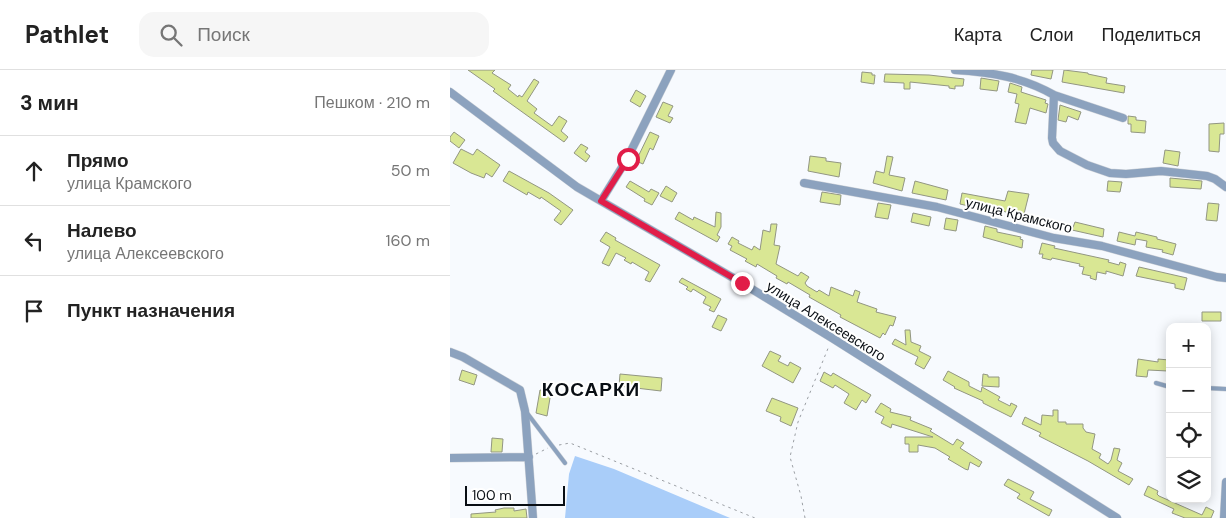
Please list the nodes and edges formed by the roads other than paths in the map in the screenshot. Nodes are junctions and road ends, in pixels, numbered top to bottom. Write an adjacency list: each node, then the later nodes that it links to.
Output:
1 (671, 70): 8 (street)
2 (955, 70): 4 (street)
3 (450, 92): 8 (street, улица Алексеевского)
4 (1054, 95): 5 (street); 7 (street)
5 (1123, 118)
6 (804, 183): 9 (street, улица Крамского)
7 (1226, 187)
8 (601, 201): 21 (street, улица Алексеевского)
9 (1226, 278)
10 (450, 352): 15 (street)
11 (1156, 383): 12 (lane)
12 (1166, 386)
13 (1211, 388): 14 (lane)
14 (1226, 388)
15 (525, 411): 16 (street); 18 (lane)
16 (529, 457): 17 (street); 20 (street)
17 (450, 458)
18 (565, 463)
19 (1226, 482): 22 (street)
20 (533, 518)
21 (1117, 518)
22 (1224, 518)

